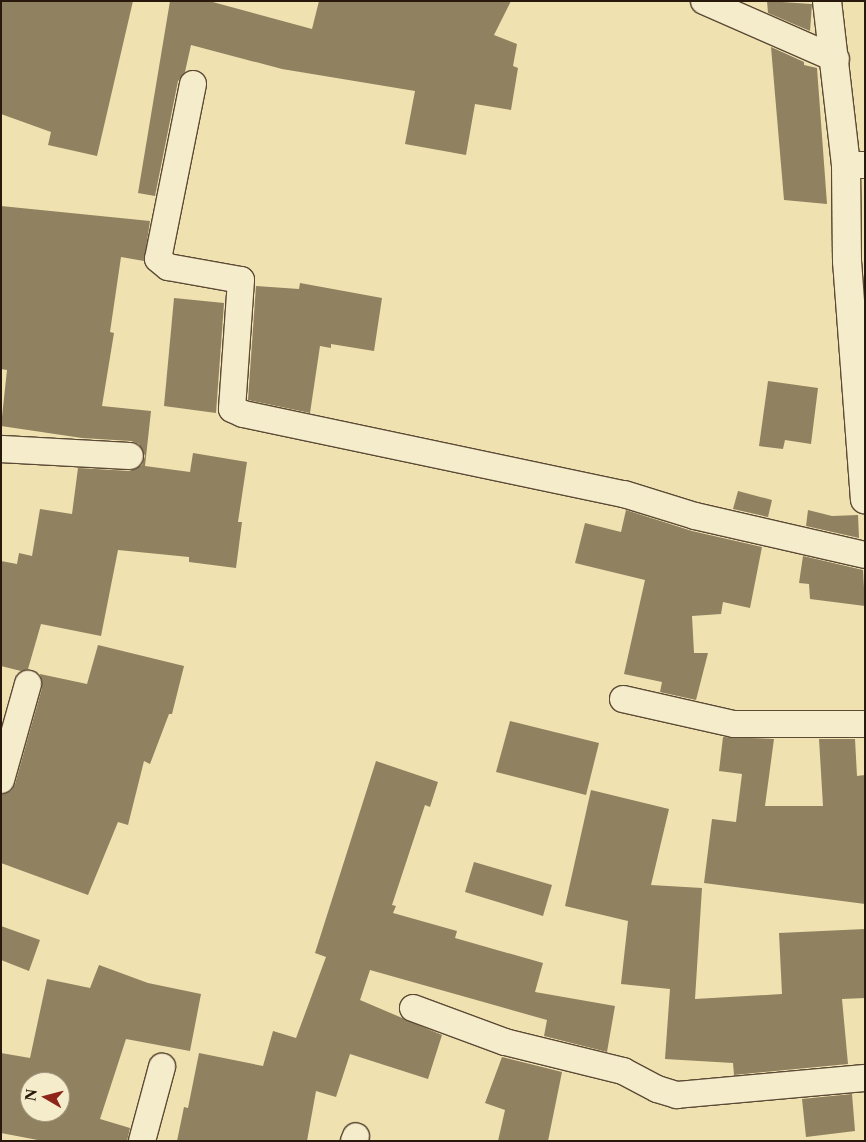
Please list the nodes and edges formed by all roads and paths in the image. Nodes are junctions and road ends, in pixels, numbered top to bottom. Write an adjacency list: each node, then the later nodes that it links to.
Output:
1 (704, 1): 3 (street)
2 (827, 1): 3 (street)
3 (836, 59): 5 (street)
4 (193, 84): 9 (street)
5 (855, 165): 8 (street)
6 (1, 449): 7 (street)
7 (130, 456)
8 (865, 499)
9 (865, 556)
10 (28, 684): 13 (street)
11 (624, 699): 12 (street)
12 (865, 724)
13 (1, 780)
14 (413, 1008): 16 (street)
15 (162, 1066): 17 (street)
16 (865, 1078)
17 (142, 1141)

